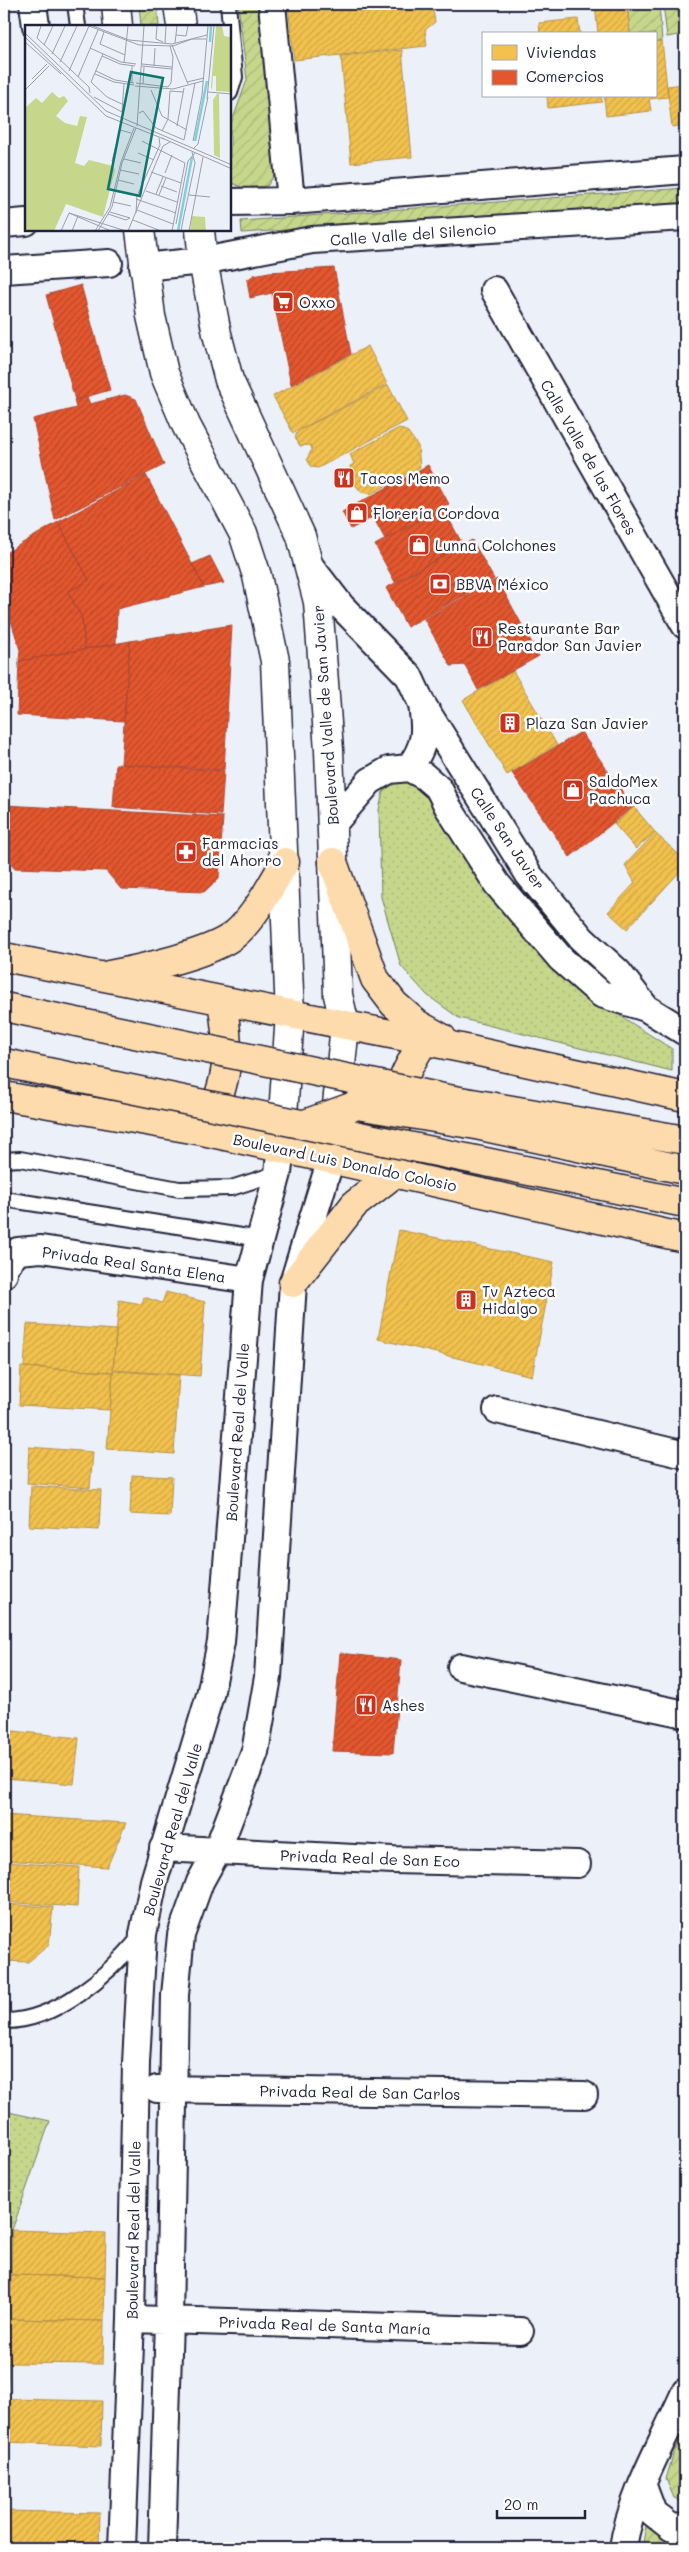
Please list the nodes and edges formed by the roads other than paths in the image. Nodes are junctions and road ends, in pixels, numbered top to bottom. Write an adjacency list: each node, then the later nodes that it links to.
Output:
1 (33, 4): 7 (street)
2 (75, 4): 8 (lane)
3 (116, 4): 9 (main road)
4 (178, 4): 10 (main road)
5 (228, 4): 11 (lane)
6 (272, 4): 15 (street)
7 (36, 25)
8 (78, 25)
9 (118, 25)
10 (181, 25)
11 (230, 25)
12 (231, 35): 13 (lane)
13 (231, 90)
14 (685, 170): 15 (street)
15 (291, 201): 16 (street)
16 (231, 202)
17 (685, 217): 22 (street, Calle Valle del Silencio)
18 (25, 222): 19 (street)
19 (4, 224)
20 (140, 231): 24 (main road)
21 (200, 231): 22 (main road, Boulevard Valle de San Javier)
22 (203, 261): 24 (street, Calle Valle del Silencio); 27 (main road, Boulevard Valle de San Javier)
23 (109, 262): 25 (street)
24 (144, 267): 32 (main road)
25 (4, 270)
26 (494, 290): 28 (street, Calle Valle de las Flores)
27 (310, 566): 29 (street, Calle San Javier); 31 (main road, Boulevard Valle de San Javier)
28 (685, 625)
29 (422, 704): 30 (street, Calle San Javier); 34 (street, Calle San Javier)
30 (409, 768): 31 (street); 35 (street, Calle San Javier)
31 (332, 824): 33 (main road, Boulevard Valle de San Javier)
32 (285, 862): 39 (main road); 43 (main road)
33 (333, 862): 44 (main road, Boulevard Valle de San Javier); 47 (main road)
34 (529, 875): 35 (street); 36 (street, Calle San Javier)
35 (506, 895): 38 (street, Calle San Javier)
36 (582, 939): 38 (street); 42 (street, Calle San Javier)
37 (4, 957): 39 (main road)
38 (561, 959): 42 (street, Calle San Javier)
39 (98, 978): 40 (main road)
40 (222, 1002): 43 (main road); 52 (main road)
41 (4, 1007): 53 (main road, bridge)
42 (646, 1008): 45 (street, Calle San Javier)
43 (290, 1015): 44 (main road); 56 (main road)
44 (345, 1025): 46 (main road); 54 (main road, Boulevard Valle de San Javier)
45 (685, 1032)
46 (424, 1042): 47 (main road); 58 (main road)
47 (461, 1048): 50 (main road)
48 (4, 1063): 51 (main road, Boulevard Luis Donaldo Colosio, bridge)
49 (4, 1096): 52 (main road, Boulevard Luis Donaldo Colosio)
50 (685, 1097)
51 (302, 1125): 57 (main road, bridge); 60 (main road, Boulevard Luis Donaldo Colosio, bridge)
52 (203, 1131): 56 (main road, Boulevard Luis Donaldo Colosio)
53 (685, 1140)
54 (331, 1159): 56 (main road, Boulevard Luis Donaldo Colosio); 58 (main road, Boulevard Luis Donaldo Colosio); 65 (street)
55 (4, 1160): 56 (lane)
56 (280, 1161): 62 (street, Boulevard Real del Valle)
57 (685, 1170)
58 (400, 1174): 61 (main road, Boulevard Luis Donaldo Colosio); 65 (main road)
59 (4, 1199): 62 (lane)
60 (685, 1203)
61 (685, 1238)
62 (261, 1239): 64 (street, Boulevard Real del Valle)
63 (4, 1274): 64 (street, Privada Real Santa Elena)
64 (248, 1280): 70 (street, Boulevard Real del Valle)
65 (293, 1283): 71 (street)
66 (498, 1410): 67 (street)
67 (685, 1455)
68 (461, 1667): 69 (street)
69 (685, 1714)
70 (163, 1848): 71 (street, Privada Real de San Eco); 73 (street, Boulevard Real del Valle)
71 (217, 1851): 72 (street, Privada Real de San Eco); 74 (street)
72 (577, 1864)
73 (142, 1934): 74 (street); 75 (lane); 76 (street, Boulevard Real del Valle)
74 (181, 1935): 77 (street)
75 (4, 2020)
76 (136, 2089): 77 (street, Privada Real de San Carlos); 79 (street, Boulevard Real del Valle)
77 (174, 2089): 78 (street, Privada Real de San Carlos); 80 (street)
78 (584, 2095)
79 (131, 2319): 80 (street, Privada Real de Santa María); 85 (street, Boulevard Real del Valle)
80 (169, 2320): 81 (street, Privada Real de Santa María); 86 (street)
81 (520, 2331)
82 (685, 2392): 83 (street)
83 (643, 2486): 84 (street); 87 (street)
84 (685, 2527)
85 (122, 2548)
86 (162, 2548)
87 (623, 2548)

